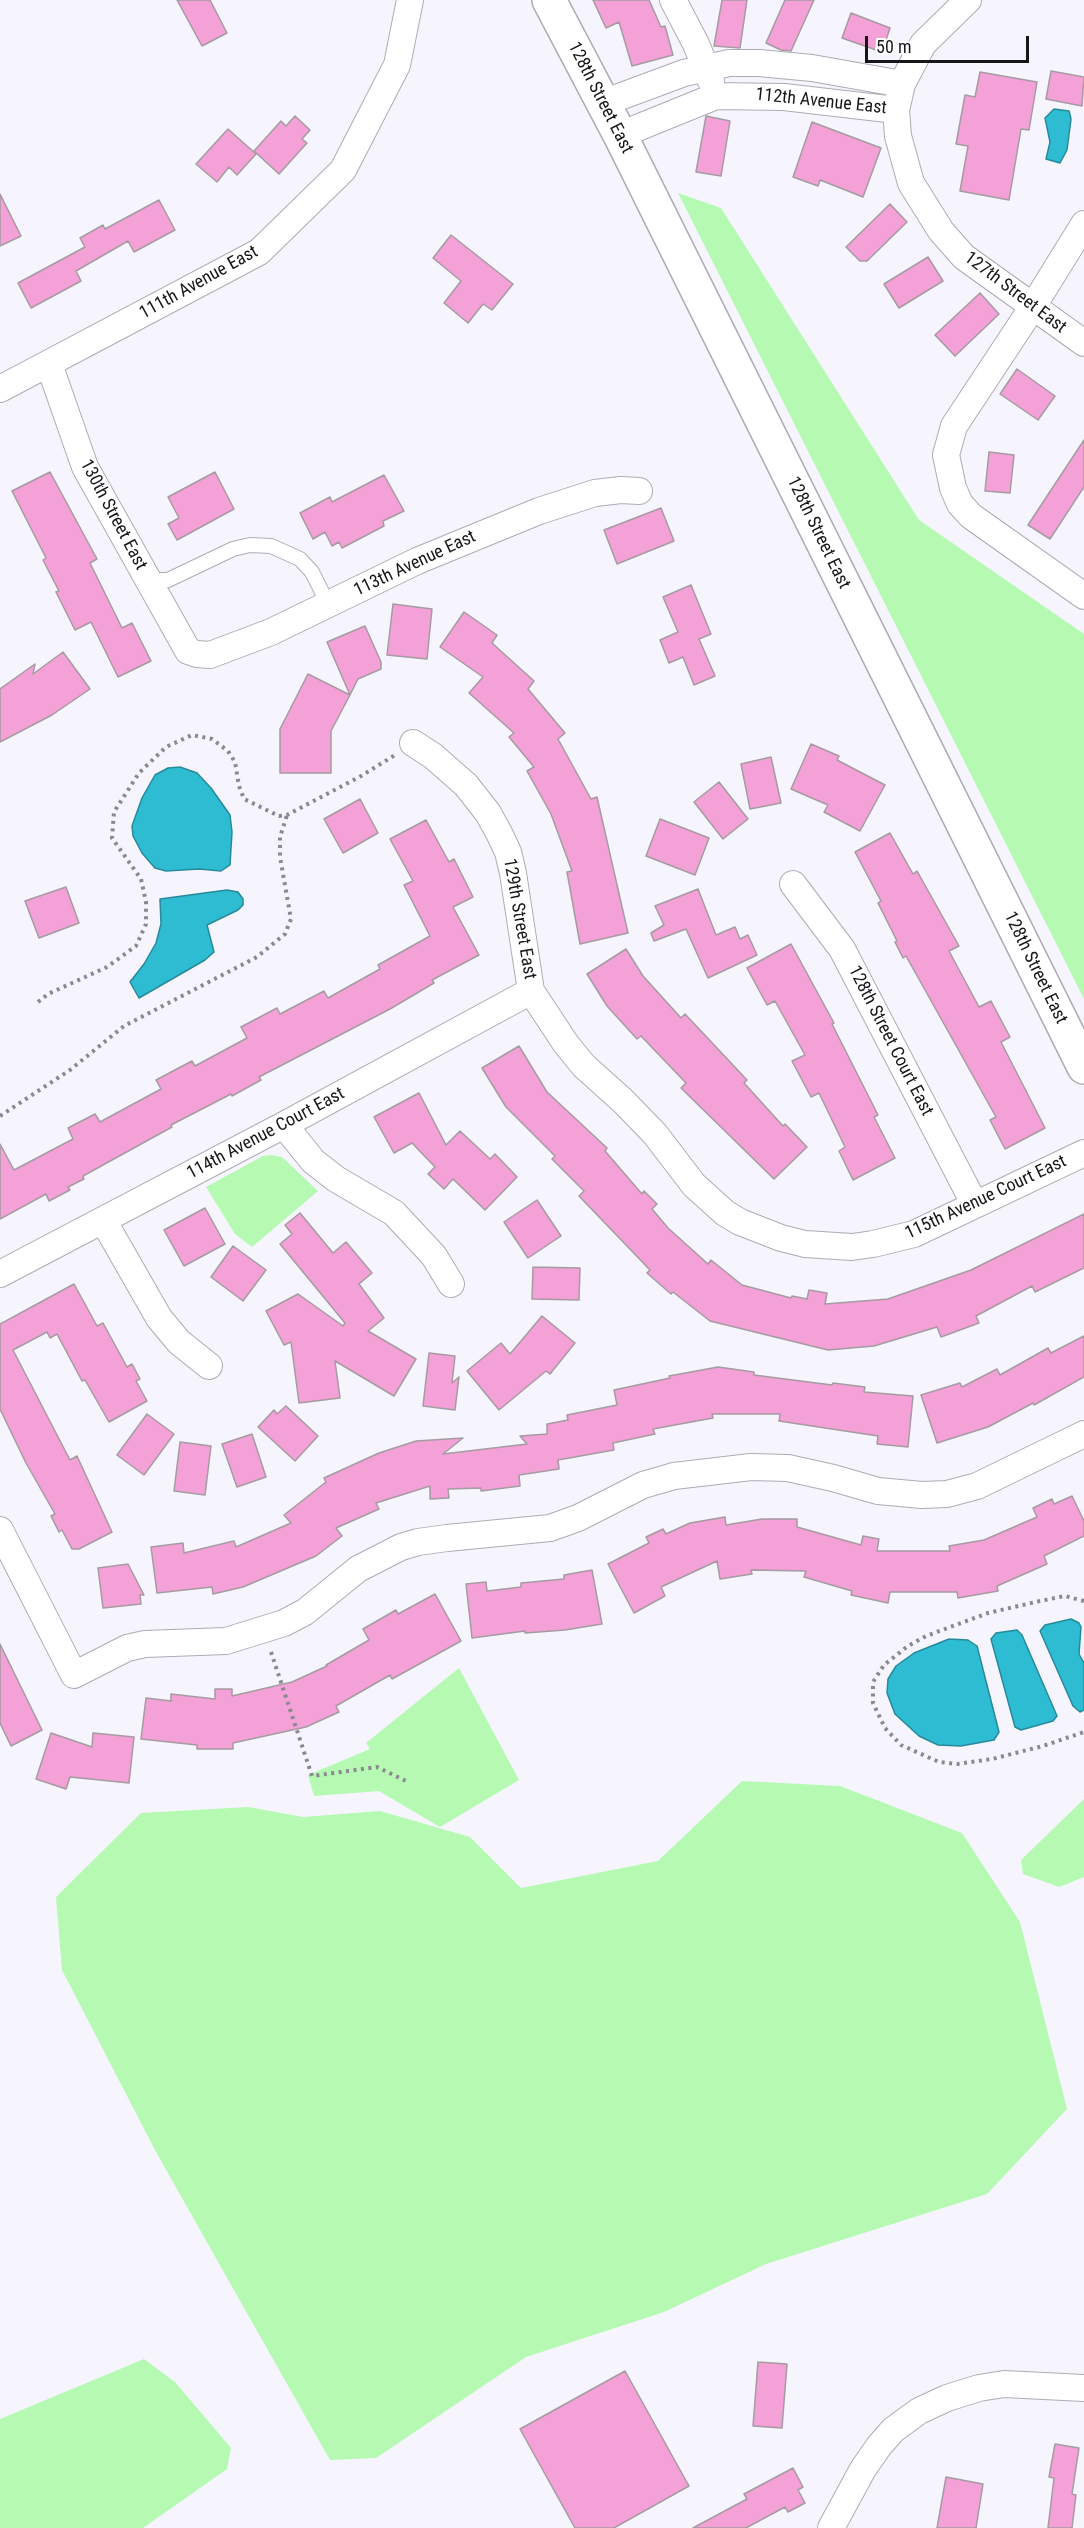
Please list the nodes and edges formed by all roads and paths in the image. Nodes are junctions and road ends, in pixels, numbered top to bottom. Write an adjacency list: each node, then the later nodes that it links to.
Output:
1 (410, 0): 14 (street, 111th Avenue East)
2 (549, 0): 8 (street, 128th Street East)
3 (673, 0): 5 (street)
4 (968, 0): 6 (street, 112th Avenue East)
5 (707, 67): 6 (street); 7 (street); 8 (street)
6 (902, 84): 9 (street, 112th Avenue East)
7 (716, 96): 9 (street, 112th Avenue East); 10 (street, 112th Avenue East)
8 (603, 103): 10 (street, 128th Street East)
9 (896, 110): 12 (street, 127th Street East)
10 (620, 135): 26 (street, 128th Street East)
11 (1084, 224): 12 (street)
12 (1032, 308): 13 (street, 127th Street East); 18 (street)
13 (1084, 343)
14 (49, 364): 15 (street, 111th Avenue East); 17 (street, 130th Street East)
15 (0, 389)
16 (639, 491): 19 (street, 113th Avenue East)
17 (147, 576): 19 (lane); 20 (street, 130th Street East)
18 (1084, 596)
19 (328, 604): 20 (street, 113th Avenue East)
20 (197, 654)
21 (413, 743): 22 (path); 24 (street, 129th Street East)
22 (287, 815): 25 (path); 27 (path)
23 (793, 884): 30 (street, 128th Street Court East)
24 (531, 991): 28 (street, 114th Avenue Court East); 32 (street, 129th Street East)
25 (38, 1002)
26 (1084, 1067)
27 (0, 1116)
28 (284, 1125): 31 (street, 114th Avenue Court East); 34 (street)
29 (1084, 1153): 30 (street, 115th Avenue Court East)
30 (975, 1205): 32 (street, 115th Avenue Court East)
31 (103, 1220): 33 (street, 114th Avenue Court East); 35 (street)
32 (781, 1238)
33 (0, 1274)
34 (451, 1284)
35 (209, 1366)
36 (1084, 1434): 37 (street)
37 (0, 1530)
38 (1084, 1600): 40 (path)
39 (270, 1651): 41 (path)
40 (1084, 1732)
41 (406, 1781)
42 (1084, 2388): 43 (street)
43 (831, 2528)

